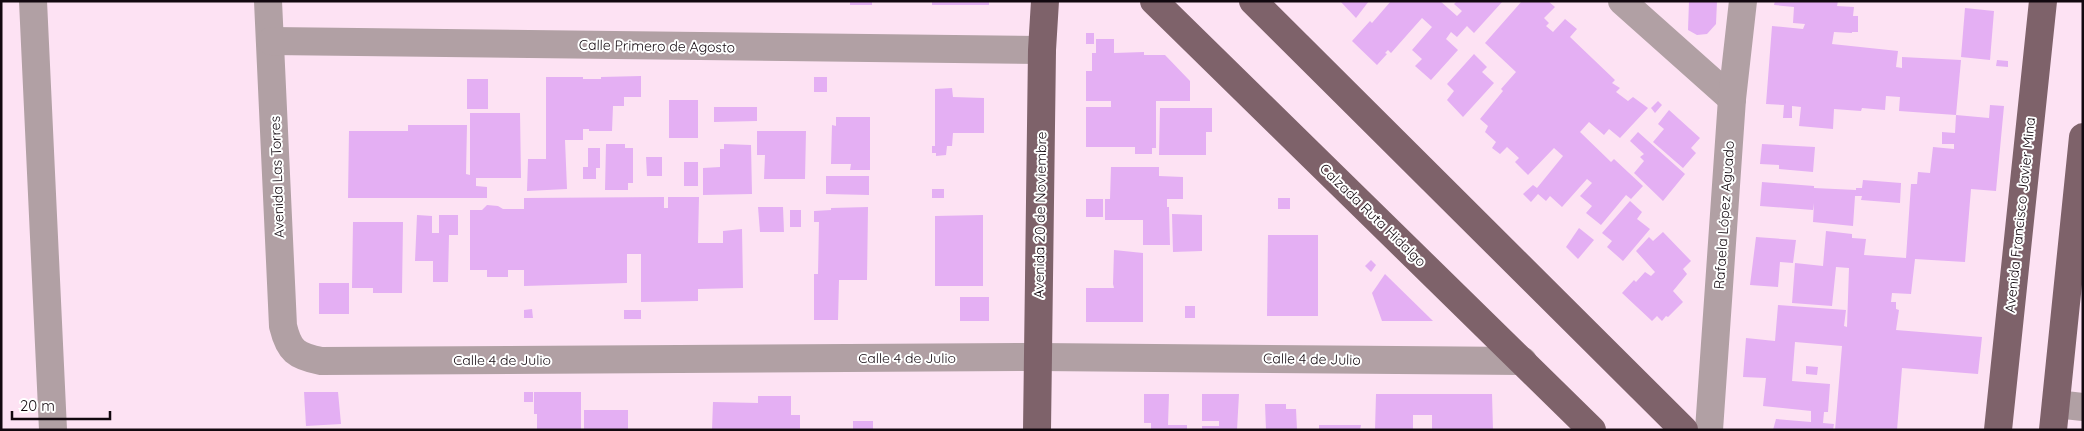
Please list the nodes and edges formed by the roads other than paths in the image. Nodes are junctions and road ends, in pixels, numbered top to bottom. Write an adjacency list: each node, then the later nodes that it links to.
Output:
1 (33, 1): 18 (street)
2 (268, 1): 9 (street, Avenida Las Torres)
3 (1045, 1): 10 (main road, Avenida 20 de Noviembre)
4 (1154, 1): 15 (main road, Calzada Ruta Hidalgo)
5 (1254, 1): 21 (main road)
6 (1622, 1): 11 (street)
7 (1743, 1): 11 (street, Rafaela López Aguado)
8 (2043, 1): 23 (main road, Avenida Francisco Javier Mina)
9 (272, 41): 10 (street, Calle Primero de Agosto); 13 (street, Avenida Las Torres)
10 (1042, 50): 14 (main road, Avenida 20 de Noviembre)
11 (1732, 99): 22 (street, Rafaela López Aguado)
12 (2083, 137): 17 (main road)
13 (293, 350): 14 (street, Calle 4 de Julio)
14 (1038, 357): 15 (street, Calle 4 de Julio); 19 (main road, Avenida 20 de Noviembre)
15 (1523, 361): 20 (main road, Calzada Ruta Hidalgo)
16 (2083, 406): 17 (street)
17 (2054, 417)
18 (53, 430)
19 (1037, 430)
20 (1592, 430)
21 (1684, 430)
22 (1709, 430)
23 (1998, 430)

